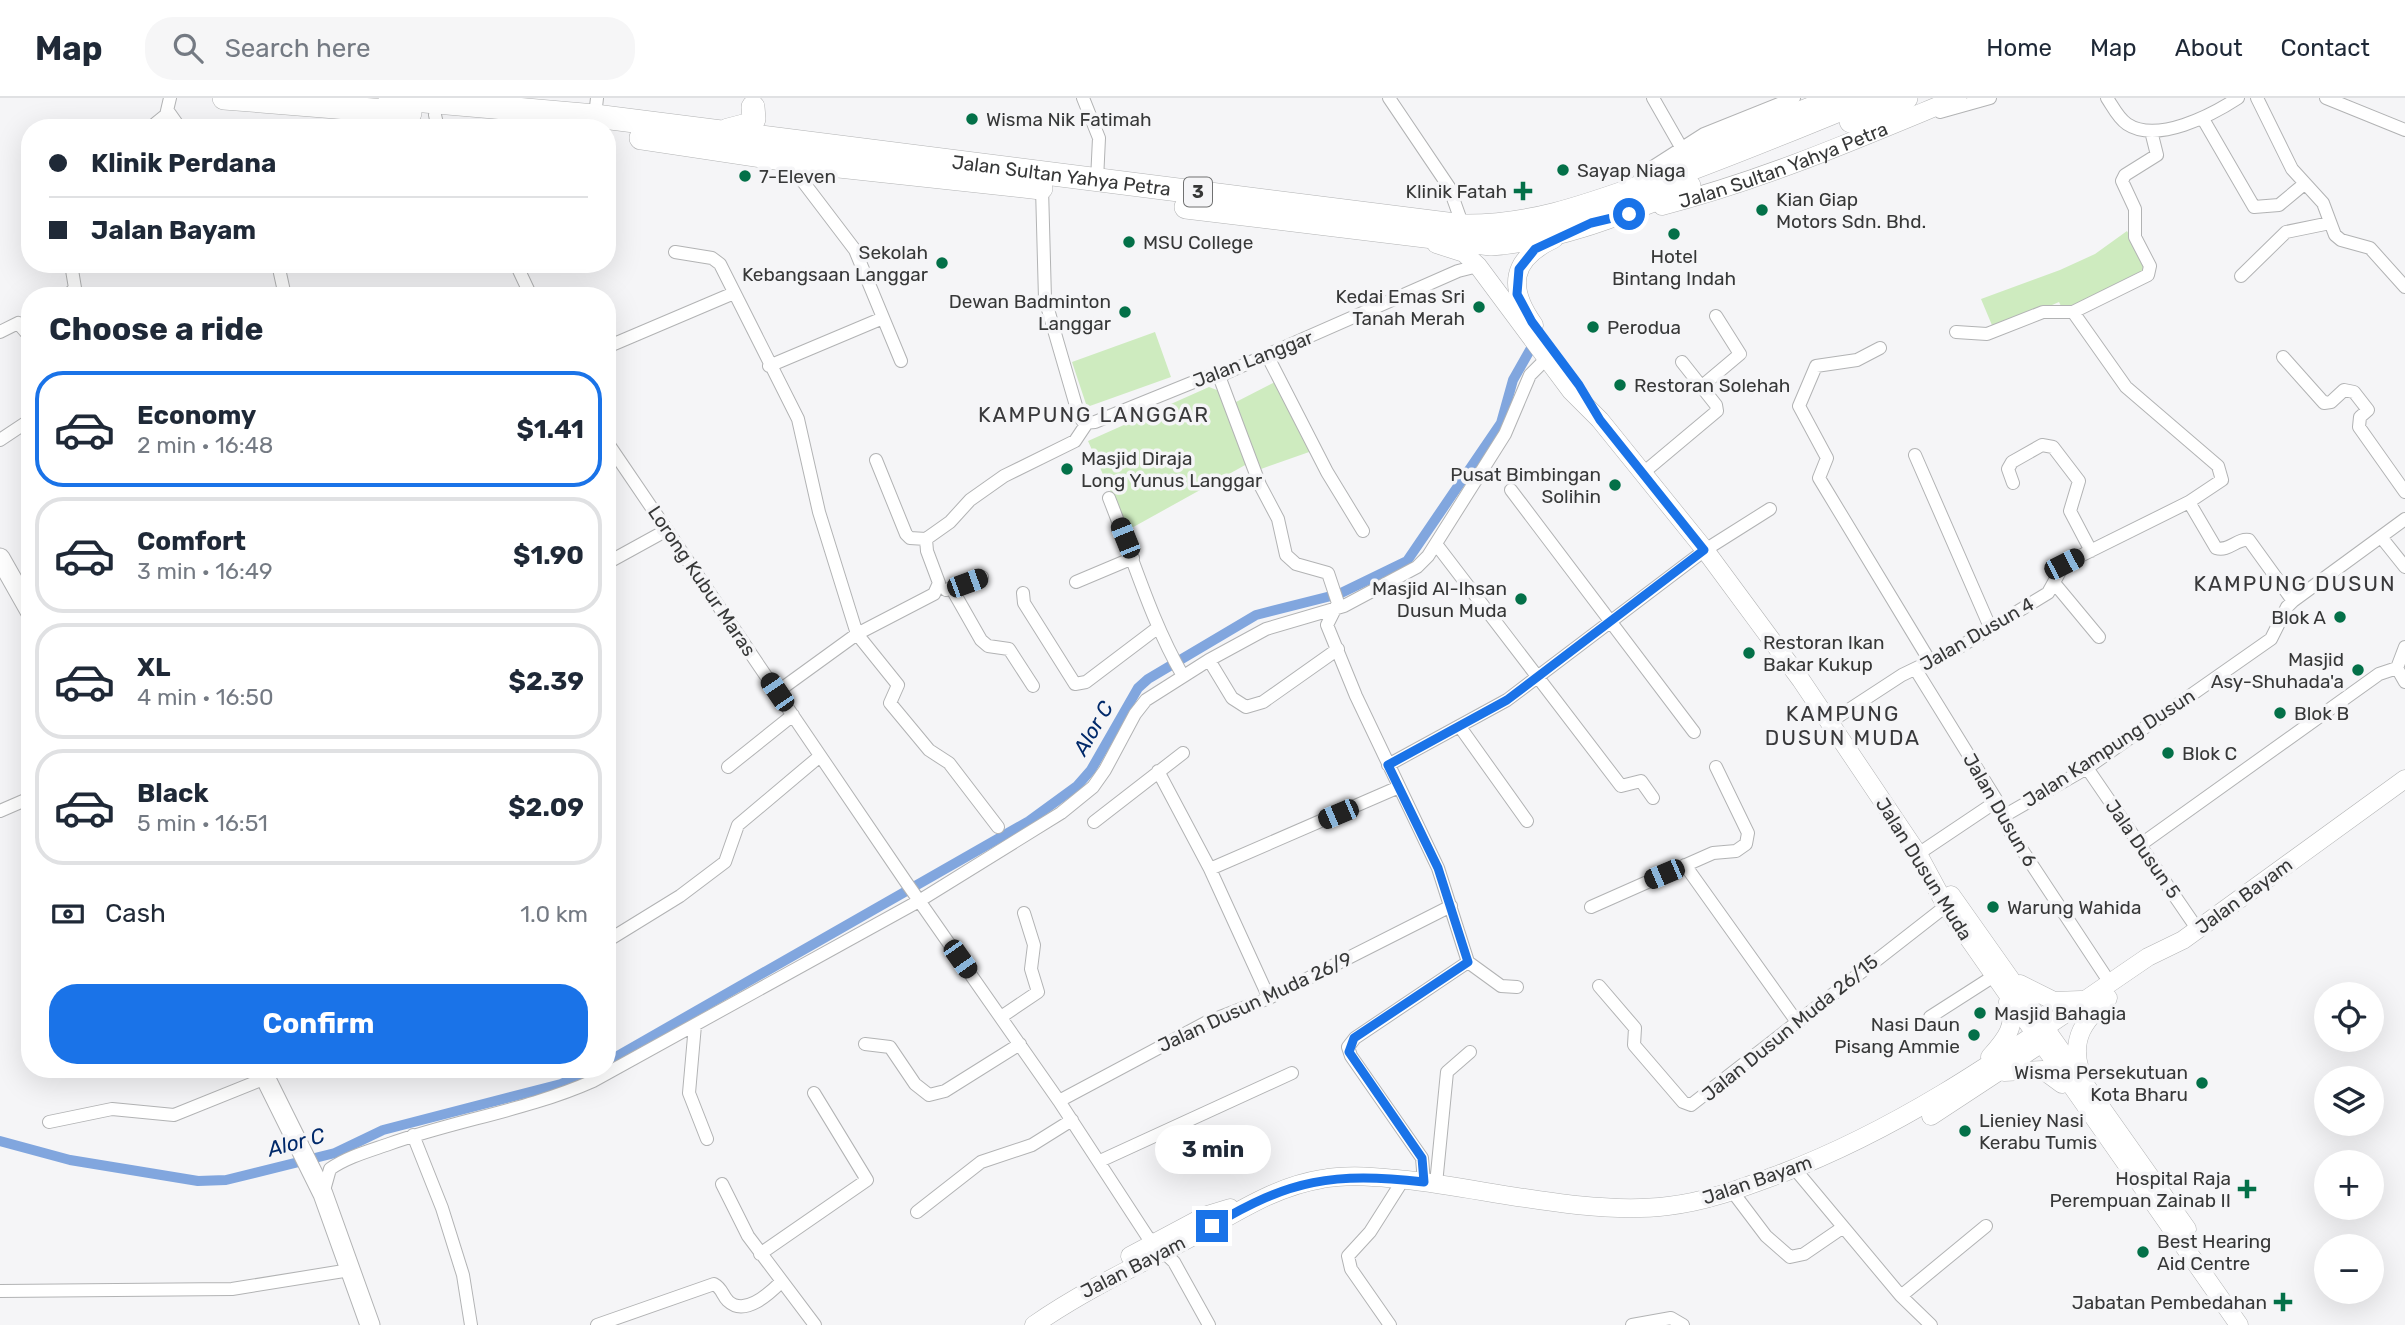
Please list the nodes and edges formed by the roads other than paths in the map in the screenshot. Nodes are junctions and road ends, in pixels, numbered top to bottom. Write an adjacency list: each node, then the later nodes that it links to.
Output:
1 (224, 98): 20 (highway, Jalan Sultan Yahya Petra / 3)
2 (390, 98): 15 (highway, Jalan Sultan Yahya Petra / 3)
3 (1083, 98): 32 (street)
4 (1389, 98): 37 (street)
5 (1653, 98): 29 (street)
6 (1794, 98): 29 (street)
7 (1832, 98): 35 (main road, Jalan Sultan Yahya Petra / 3)
8 (1868, 98): 31 (highway)
9 (1957, 98): 18 (main road, Jalan Sultan Yahya Petra / 3)
10 (1990, 98): 18 (street)
11 (2107, 98): 26 (street)
12 (2238, 98): 22 (street)
13 (2257, 98): 33 (street)
14 (2326, 98): 25 (street)
15 (416, 99): 21 (highway, Jalan Sultan Yahya Petra / 3)
16 (750, 102): 27 (highway); 28 (street)
17 (169, 104): 19 (street)
18 (1910, 107): 31 (highway); 38 (main road, Jalan Sultan Yahya Petra / 3)
19 (157, 119)
20 (418, 119)
21 (594, 119)
22 (2203, 119): 26 (street); 33 (street)
23 (616, 121): 27 (highway, Jalan Sultan Yahya Petra / 3)
24 (616, 122): 28 (highway, Jalan Sultan Yahya Petra / 3)
25 (2405, 130)
26 (2151, 131): 47 (street)
27 (718, 132): 28 (highway, Jalan Sultan Yahya Petra / 3)
28 (777, 145): 30 (highway, Jalan Sultan Yahya Petra / 3); 32 (highway, Jalan Sultan Yahya Petra / 3)
29 (1681, 147): 35 (street)
30 (802, 162): 34 (highway, Jalan Sultan Yahya Petra / 3); 49 (street)
31 (1716, 168): 35 (highway); 38 (highway)
32 (1097, 180): 37 (highway, Jalan Sultan Yahya Petra / 3)
33 (2303, 185): 36 (street)
34 (1042, 188): 39 (highway, Jalan Sultan Yahya Petra / 3); 64 (street)
35 (1617, 193): 37 (highway, Jalan Sultan Yahya Petra / 3)
36 (2330, 223): 44 (street); 45 (street)
37 (1463, 226)
38 (1583, 226): 39 (highway, Jalan Sultan Yahya Petra / 3); 63 (main road, Jalan Dusun Muda)
39 (1414, 236): 40 (main road, Jalan Dusun Muda)
40 (1442, 246): 42 (main road, Jalan Dusun Muda); 43 (street)
41 (675, 252): 46 (street)
42 (1478, 265): 43 (street, Jalan Langgar); 57 (main road, Jalan Dusun Muda)
43 (1448, 276): 55 (street, Jalan Langgar)
44 (2241, 276)
45 (2405, 287)
46 (734, 293): 53 (street); 60 (street)
47 (2073, 312): 52 (street); 75 (street, Jalan Dusun 4)
48 (1716, 316): 62 (street)
49 (883, 318): 58 (street); 60 (street)
50 (21, 325): 51 (street)
51 (0, 332)
52 (1956, 332)
53 (616, 343)
54 (1880, 348): 106 (street)
55 (1267, 355): 61 (street, Jalan Langgar); 79 (street)
56 (2283, 358): 73 (street)
57 (1546, 359): 63 (main road, Jalan Dusun Muda); 82 (street)
58 (901, 361)
59 (1682, 362): 62 (street)
60 (769, 366): 101 (street)
61 (1219, 376): 64 (street, Jalan Langgar); 97 (street)
62 (1702, 386): 70 (street)
63 (1600, 420): 70 (main road, Jalan Dusun Muda)
64 (1087, 423): 81 (street)
65 (21, 427): 66 (street)
66 (0, 440)
67 (616, 455): 78 (street, Lorong Kubur Maras)
68 (1915, 456): 99 (street)
69 (876, 460): 81 (street)
70 (1643, 473): 83 (main road, Jalan Dusun Muda)
71 (2013, 483): 84 (street)
72 (1511, 490): 98 (street)
73 (2405, 492)
74 (1109, 499): 87 (street)
75 (2189, 502): 84 (street, Jalan Dusun 4); 96 (street)
76 (1770, 509): 83 (street)
77 (2405, 519): 80 (street, Jalan Kampung Dusun)
78 (667, 530): 86 (street); 113 (street, Lorong Kubur Maras)
79 (1363, 531)
80 (2381, 537): 88 (street); 96 (street, Jalan Kampung Dusun)
81 (926, 540): 93 (street)
82 (1436, 544): 97 (street); 110 (street)
83 (1704, 550): 98 (street); 115 (main road, Jalan Dusun Muda)
84 (2091, 551): 91 (street, Jalan Dusun 4)
85 (0, 558): 95 (main road)
86 (616, 558)
87 (1133, 558): 90 (street); 100 (street)
88 (2405, 567)
89 (982, 577): 92 (street)
90 (1076, 582)
91 (2055, 584): 99 (street, Jalan Dusun 4); 102 (street)
92 (952, 589): 93 (street); 112 (street)
93 (938, 591): 101 (street)
94 (1023, 593): 100 (street)
95 (21, 595)
96 (2293, 601): 123 (street, Jalan Kampung Dusun)
97 (1336, 605): 104 (street); 105 (street)
98 (1611, 621): 110 (street); 117 (street)
99 (1990, 627): 106 (street, Jalan Dusun 4)
100 (1156, 629): 109 (street)
101 (857, 634): 113 (street); 134 (street)
102 (2099, 637)
103 (2405, 646): 107 (street)
104 (1338, 649): 105 (street); 120 (street)
105 (1209, 660): 109 (street)
106 (1931, 663): 108 (street, Jalan Dusun 4)
107 (2397, 668): 111 (street); 135 (street)
108 (1916, 670): 115 (street, Jalan Dusun 4); 128 (street, Jalan Dusun 6)
109 (1181, 673): 139 (street)
110 (1538, 677): 116 (street); 127 (street)
111 (2405, 682)
112 (1033, 685)
113 (777, 692): 114 (street, Lorong Kubur Maras)
114 (793, 715): 119 (street, Lorong Kubur Maras); 121 (street)
115 (1830, 722): 136 (main road, Jalan Dusun Muda)
116 (1460, 727): 120 (street); 132 (street)
117 (1694, 732)
118 (1182, 753): 124 (street)
119 (820, 755): 139 (street, Lorong Kubur Maras); 144 (street)
120 (1388, 765): 126 (street)
121 (728, 767)
122 (1716, 767): 137 (street)
123 (2087, 768): 131 (street, Jalan Kampung Dusun); 135 (street, Jala Dusun 5)
124 (1157, 771): 133 (street); 138 (street)
125 (2405, 779): 145 (main road, Jalan Bayam)
126 (1399, 787): 138 (street); 140 (street)
127 (1653, 798)
128 (1997, 801): 131 (street, Jalan Dusun 6); 136 (street)
129 (21, 802): 130 (street)
130 (0, 811)
131 (2002, 817): 150 (street, Jalan Dusun 6)
132 (1527, 821)
133 (1094, 822)
134 (998, 827)
135 (2140, 845): 145 (street, Jala Dusun 5)
136 (1917, 854): 141 (main road, Jalan Dusun Muda); 147 (main road)
137 (1685, 865): 142 (street); 155 (street)
138 (1210, 869): 151 (street)
139 (917, 898): 153 (street, Lorong Kubur Maras); 156 (street)
140 (1451, 906): 146 (street); 151 (street, Jalan Dusun Muda 26/9)
141 (1945, 906): 147 (main road, Jalan Dusun Muda); 155 (street, Jalan Dusun Muda 26/15)
142 (1591, 907)
143 (1024, 913): 153 (street)
144 (616, 935)
145 (2191, 935): 150 (main road, Jalan Bayam)
146 (1468, 962): 149 (street); 179 (street)
147 (2001, 980): 152 (main road); 154 (street); 157 (main road); 164 (main road)
148 (1599, 986): 155 (street, Jalan Dusun Muda 26/15)
149 (1517, 987)
150 (2109, 990): 152 (main road, Jalan Bayam); 157 (main road); 169 (main road)
151 (1269, 998): 170 (street, Jalan Dusun Muda 26/9)
152 (2087, 998): 157 (main road, Jalan Bayam)
153 (1001, 1017): 159 (street, Lorong Kubur Maras)
154 (1930, 1017)
155 (1797, 1022)
156 (695, 1025): 161 (street); 174 (street)
157 (2044, 1035): 163 (main road); 164 (main road, Jalan Bayam); 169 (main road)
158 (865, 1044): 159 (street)
159 (1020, 1044): 170 (street, Lorong Kubur Maras)
160 (1470, 1052): 179 (street)
161 (616, 1067)
162 (1292, 1073): 176 (street)
163 (1998, 1074): 169 (main road); 175 (main road)
164 (1973, 1075): 175 (main road, Jalan Bayam)
165 (254, 1078): 172 (street)
166 (265, 1078): 182 (main road)
167 (595, 1078): 173 (street)
168 (814, 1093): 187 (street)
169 (2086, 1096): 202 (main road); 203 (main road)
170 (1059, 1101): 171 (street, Lorong Kubur Maras)
171 (1072, 1120): 176 (street, Lorong Kubur Maras); 183 (street)
172 (50, 1122)
173 (413, 1135): 182 (street); 193 (street)
174 (707, 1139)
175 (1833, 1153): 177 (main road, Jalan Bayam)
176 (1100, 1161): 186 (street, Lorong Kubur Maras)
177 (1794, 1168): 181 (main road, Jalan Bayam); 185 (street)
178 (1403, 1180): 179 (main road, Jalan Bayam); 186 (main road, Jalan Bayam); 198 (street)
179 (1430, 1183): 181 (main road, Jalan Bayam)
180 (722, 1184): 187 (street)
181 (1732, 1191): 185 (street)
182 (323, 1194): 188 (main road)
183 (917, 1212)
184 (1986, 1226): 191 (street)
185 (1842, 1228): 191 (street)
186 (1159, 1247): 196 (main road, Jalan Bayam); 197 (street, Lorong Kubur Maras)
187 (760, 1255): 189 (street)
188 (350, 1270): 190 (street); 192 (main road)
189 (781, 1282): 194 (street); 195 (street)
190 (0, 1291)
191 (1900, 1296): 201 (street)
192 (370, 1325)
193 (471, 1325)
194 (597, 1325)
195 (815, 1325)
196 (1034, 1325)
197 (1209, 1325)
198 (1390, 1325)
199 (1632, 1325): 200 (street)
200 (1683, 1325)
201 (1931, 1325)
202 (2239, 1325)
203 (2253, 1325)

